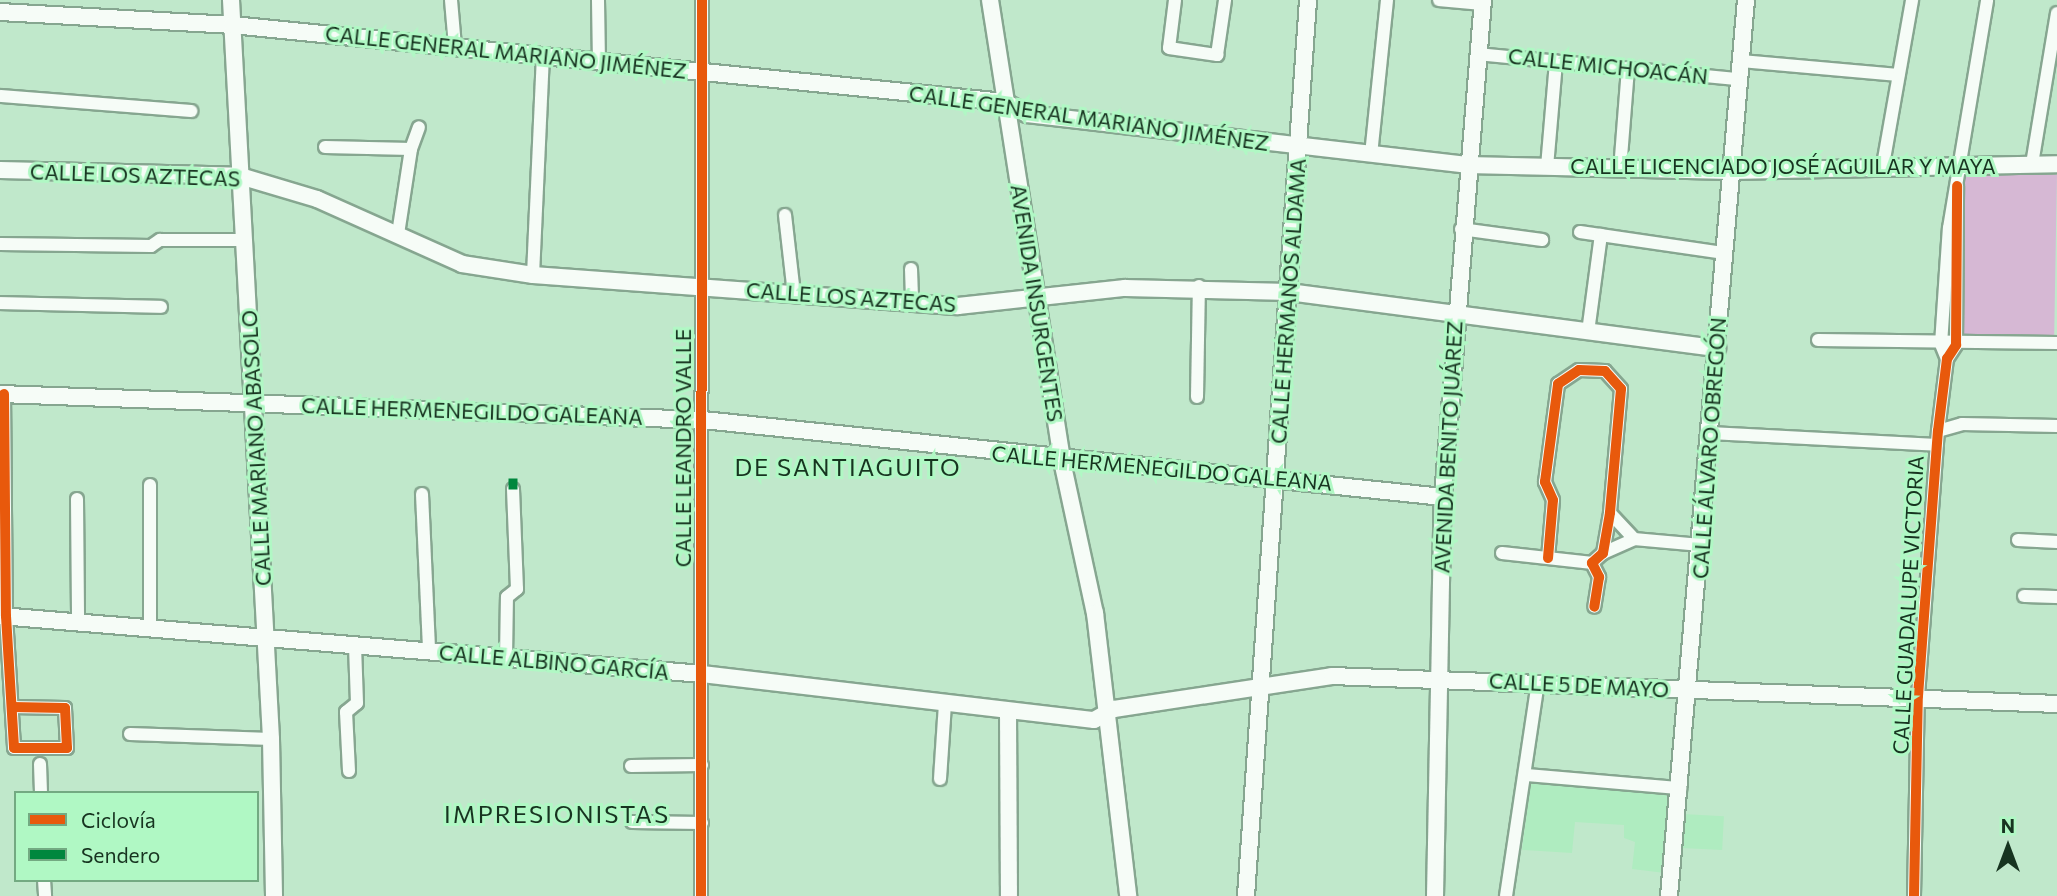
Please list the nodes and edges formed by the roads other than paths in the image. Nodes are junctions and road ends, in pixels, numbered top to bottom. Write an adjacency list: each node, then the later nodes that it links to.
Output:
1 (231, 0): 18 (main road, CALLE MARIANO ABASOLO)
2 (451, 0): 19 (street)
3 (598, 0): 24 (street)
4 (702, 0): 26 (street, CALLE LEANDRO VALLE)
5 (990, 0): 30 (main road, AVENIDA INSURGENTES)
6 (1175, 0): 7 (street)
7 (1225, 0)
8 (1308, 0): 34 (main road, CALLE HERMANOS ALDAMA)
9 (1387, 0): 36 (street)
10 (1439, 0): 14 (street)
11 (1746, 0): 23 (main road, CALLE ÁLVARO OBREGÓN)
12 (1912, 0): 27 (street)
13 (1987, 0): 38 (street)
14 (1482, 2): 20 (main road, AVENIDA BENITO JUÁREZ)
15 (26, 6): 16 (main road, CALLE GENERAL MARIANO JIMÉNEZ); 18 (main road, CALLE GENERAL MARIANO JIMÉNEZ)
16 (0, 12)
17 (2057, 13): 39 (street)
18 (232, 25): 19 (main road, CALLE GENERAL MARIANO JIMÉNEZ); 46 (main road, CALLE MARIANO ABASOLO)
19 (455, 47): 21 (main road, CALLE GENERAL MARIANO JIMÉNEZ)
20 (1477, 54): 22 (street, CALLE MICHOACÁN); 37 (main road, AVENIDA BENITO JUÁREZ)
21 (543, 56): 24 (main road, CALLE GENERAL MARIANO JIMÉNEZ); 58 (street)
22 (1556, 61): 25 (street, CALLE MICHOACÁN); 42 (street)
23 (1741, 61): 27 (street); 28 (main road, CALLE ÁLVARO OBREGÓN)
24 (598, 62): 26 (main road, CALLE GENERAL MARIANO JIMÉNEZ)
25 (1628, 68): 28 (street, CALLE MICHOACÁN); 44 (street)
26 (699, 72): 30 (main road, CALLE GENERAL MARIANO JIMÉNEZ); 59 (street, CALLE LEANDRO VALLE)
27 (1898, 75): 41 (street)
28 (1739, 79): 45 (main road, CALLE ÁLVARO OBREGÓN)
29 (0, 96): 31 (street)
30 (1005, 102): 34 (main road, CALLE GENERAL MARIANO JIMÉNEZ); 63 (main road, AVENIDA INSURGENTES)
31 (191, 111)
32 (419, 127): 35 (street)
33 (325, 147): 35 (street)
34 (1297, 147): 36 (main road, CALLE GENERAL MARIANO JIMÉNEZ); 61 (main road, CALLE HERMANOS ALDAMA)
35 (411, 149): 51 (street)
36 (1371, 155): 37 (main road, CALLE GENERAL MARIANO JIMÉNEZ)
37 (1467, 164): 42 (main road, CALLE LICENCIADO JOSÉ AGUILAR Y MAYA); 49 (main road, AVENIDA BENITO JUÁREZ)
38 (1961, 164): 39 (main road, CALLE LICENCIADO JOSÉ AGUILAR Y MAYA); 41 (main road, CALLE LICENCIADO JOSÉ AGUILAR Y MAYA); 47 (street)
39 (2032, 164): 40 (main road, CALLE LICENCIADO JOSÉ AGUILAR Y MAYA)
40 (2057, 164)
41 (1883, 165): 45 (main road, CALLE LICENCIADO JOSÉ AGUILAR Y MAYA)
42 (1547, 167): 44 (main road, CALLE LICENCIADO JOSÉ AGUILAR Y MAYA)
43 (0, 170): 46 (main road, CALLE LOS AZTECAS)
44 (1620, 170): 45 (main road, CALLE LICENCIADO JOSÉ AGUILAR Y MAYA)
45 (1731, 171): 56 (main road, CALLE ÁLVARO OBREGÓN)
46 (240, 176): 51 (main road, CALLE LOS AZTECAS); 53 (main road, CALLE MARIANO ABASOLO)
47 (1957, 186): 70 (street, CALLE GUADALUPE VICTORIA); 72 (street)
48 (785, 215): 62 (street)
49 (1461, 229): 54 (street); 67 (main road, AVENIDA BENITO JUÁREZ)
50 (1580, 232): 52 (street)
51 (398, 234): 58 (main road, CALLE LOS AZTECAS)
52 (1601, 235): 56 (street); 68 (street)
53 (244, 240): 55 (street); 77 (main road, CALLE MARIANO ABASOLO)
54 (1542, 240)
55 (0, 244)
56 (1724, 253): 73 (main road, CALLE ÁLVARO OBREGÓN)
57 (911, 269): 65 (street)
58 (533, 275): 59 (main road, CALLE LOS AZTECAS)
59 (701, 286): 62 (main road, CALLE LOS AZTECAS); 78 (street, CALLE LEANDRO VALLE)
60 (1199, 286): 61 (main road, CALLE LOS AZTECAS); 63 (main road, CALLE LOS AZTECAS); 76 (street)
61 (1289, 292): 67 (main road, CALLE LOS AZTECAS); 84 (main road, CALLE HERMANOS ALDAMA)
62 (794, 293): 65 (main road, CALLE LOS AZTECAS)
63 (1038, 301): 65 (main road, CALLE LOS AZTECAS); 83 (main road, AVENIDA INSURGENTES)
64 (0, 303): 66 (street)
65 (912, 303)
66 (161, 307)
67 (1454, 316): 68 (main road, CALLE LOS AZTECAS); 88 (main road, AVENIDA BENITO JUÁREZ)
68 (1588, 332): 73 (main road, CALLE LOS AZTECAS)
69 (1818, 340): 70 (street)
70 (1941, 344): 72 (street); 74 (street, CALLE GUADALUPE VICTORIA)
71 (2057, 344): 72 (street)
72 (1956, 345): 74 (street, CALLE GUADALUPE VICTORIA)
73 (1717, 348): 81 (main road, CALLE ÁLVARO OBREGÓN)
74 (1947, 359): 80 (street, CALLE GUADALUPE VICTORIA)
75 (2, 394): 77 (main road, CALLE HERMENEGILDO GALEANA); 102 (street)
76 (1197, 397)
77 (253, 403): 78 (main road, CALLE HERMENEGILDO GALEANA); 105 (main road, CALLE MARIANO ABASOLO)
78 (703, 420): 83 (main road, CALLE HERMENEGILDO GALEANA); 109 (street, CALLE LEANDRO VALLE)
79 (2057, 426): 80 (street)
80 (1938, 430): 82 (street, CALLE GUADALUPE VICTORIA)
81 (1710, 433): 82 (street); 94 (main road, CALLE ÁLVARO OBREGÓN)
82 (1937, 445): 114 (street, CALLE GUADALUPE VICTORIA)
83 (1062, 461): 84 (main road, CALLE HERMENEGILDO GALEANA); 119 (main road, AVENIDA INSURGENTES)
84 (1276, 477): 88 (main road, CALLE HERMENEGILDO GALEANA); 112 (main road, CALLE HERMANOS ALDAMA)
85 (150, 485): 104 (street)
86 (513, 489): 108 (street)
87 (422, 494): 107 (street)
88 (1443, 497): 110 (main road, AVENIDA BENITO JUÁREZ)
89 (77, 499): 103 (street)
90 (1610, 513): 91 (street); 96 (street); 97 (street)
91 (1634, 538): 94 (street); 96 (street)
92 (2018, 540): 93 (street)
93 (2057, 542)
94 (1701, 545): 113 (main road, CALLE ÁLVARO OBREGÓN)
95 (1502, 553): 97 (street)
96 (1603, 553): 98 (street)
97 (1548, 558): 98 (street)
98 (1592, 563): 101 (street)
99 (2024, 596): 100 (street)
100 (2057, 597)
101 (1594, 607)
102 (3, 616): 103 (main road, CALLE ALBINO GARCÍA); 117 (street)
103 (78, 623): 104 (main road, CALLE ALBINO GARCÍA)
104 (150, 629): 105 (main road, CALLE ALBINO GARCÍA)
105 (266, 637): 106 (main road, CALLE ALBINO GARCÍA); 121 (main road, CALLE MARIANO ABASOLO)
106 (355, 646): 107 (main road, CALLE ALBINO GARCÍA); 125 (street)
107 (429, 651): 108 (main road, CALLE ALBINO GARCÍA)
108 (506, 658): 109 (main road, CALLE ALBINO GARCÍA)
109 (702, 674): 115 (main road, CALLE ALBINO GARCÍA); 123 (street, CALLE LEANDRO VALLE)
110 (1439, 677): 111 (main road, CALLE 5 DE MAYO); 112 (main road, CALLE 5 DE MAYO); 137 (main road, AVENIDA BENITO JUÁREZ)
111 (1538, 683): 113 (main road, CALLE 5 DE MAYO); 126 (street)
112 (1264, 687): 119 (main road, CALLE 5 DE MAYO); 136 (main road, CALLE HERMANOS ALDAMA)
113 (1690, 692): 114 (main road, CALLE 5 DE MAYO); 128 (main road, CALLE ÁLVARO OBREGÓN)
114 (1918, 696): 116 (main road, CALLE 5 DE MAYO); 140 (street, CALLE GUADALUPE VICTORIA)
115 (944, 703): 118 (main road, CALLE ALBINO GARCÍA); 127 (street)
116 (2057, 704)
117 (12, 707): 117 (street)
118 (1009, 712): 119 (main road, CALLE ALBINO GARCÍA); 134 (main road)
119 (1105, 715): 135 (main road, AVENIDA INSURGENTES)
120 (130, 734): 121 (street)
121 (271, 739): 132 (main road, CALLE MARIANO ABASOLO)
122 (40, 764): 129 (street)
123 (702, 765): 124 (street); 131 (street, CALLE LEANDRO VALLE)
124 (631, 766)
125 (349, 771)
126 (1527, 775): 128 (street); 138 (street)
127 (940, 779)
128 (1680, 788): 139 (main road, CALLE ÁLVARO OBREGÓN)
129 (41, 791)
130 (632, 822): 131 (street)
131 (702, 823): 133 (street, CALLE LEANDRO VALLE)
132 (274, 896)
133 (701, 896)
134 (1009, 896)
135 (1128, 896)
136 (1246, 896)
137 (1435, 896)
138 (1506, 896)
139 (1670, 896)
140 (1914, 896)

